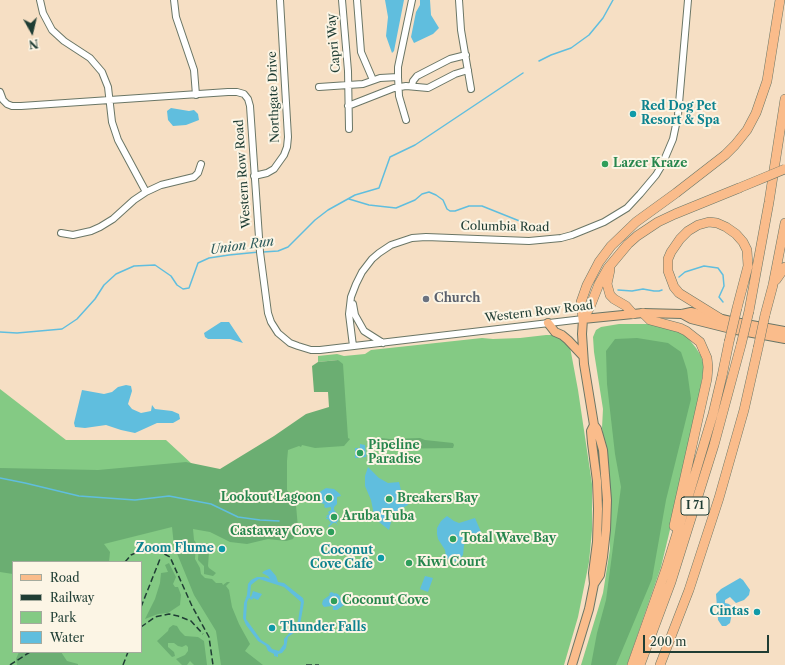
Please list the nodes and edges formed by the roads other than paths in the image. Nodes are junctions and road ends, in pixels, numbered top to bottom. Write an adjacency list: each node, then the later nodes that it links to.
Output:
1 (40, 0): 22 (street)
2 (174, 0): 20 (street)
3 (280, 0): 30 (street, Northgate Drive)
4 (342, 0): 14 (street, Capri Way)
5 (357, 0): 13 (street)
6 (412, 0): 12 (street)
7 (459, 0): 10 (street)
8 (688, 0): 37 (street, Columbia Road)
9 (780, 0): 42 (highway)
10 (466, 55): 11 (street); 15 (street)
11 (468, 70): 15 (street); 18 (street)
12 (398, 77): 13 (street, Capri Way); 16 (street)
13 (373, 80): 14 (street, Capri Way)
14 (347, 85): 17 (street, Capri Way); 24 (street, Capri Way)
15 (412, 86): 16 (street)
16 (398, 87): 24 (street); 26 (street)
17 (320, 88)
18 (471, 89)
19 (0, 92): 23 (street)
20 (196, 94): 22 (street, Western Row Road); 30 (street, Western Row Road)
21 (785, 99): 52 (highway, I 71, bridge)
22 (110, 100): 23 (street, Western Row Road); 31 (street)
23 (5, 102): 25 (street)
24 (348, 106): 27 (street, Capri Way)
25 (0, 107)
26 (406, 120)
27 (350, 129)
28 (201, 164): 31 (street)
29 (785, 169): 34 (highway, bridge)
30 (254, 176): 47 (street, Western Row Road)
31 (146, 192): 33 (street)
32 (785, 223): 36 (highway, I 71)
33 (61, 233)
34 (612, 264): 39 (highway); 42 (highway)
35 (785, 267): 36 (highway)
36 (773, 285): 53 (highway, I 71, bridge)
37 (351, 300): 46 (street); 47 (street, Columbia Road)
38 (643, 313): 39 (main road, Western Row Road); 40 (main road, Western Row Road); 49 (highway)
39 (633, 314): 42 (main road, Western Row Road)
40 (682, 314): 41 (main road, Western Row Road); 45 (main road, Western Row Road)
41 (721, 318): 44 (main road, Western Row Road); 49 (highway, bridge)
42 (583, 319): 43 (street, Western Row Road); 48 (main road)
43 (548, 323): 46 (street, Western Row Road); 48 (main road)
44 (785, 331)
45 (785, 339)
46 (383, 343): 47 (street, Western Row Road)
47 (353, 346)
48 (583, 356): 50 (main road)
49 (666, 569): 51 (highway)
50 (572, 665)
51 (632, 665)
52 (640, 665)
53 (660, 665)

